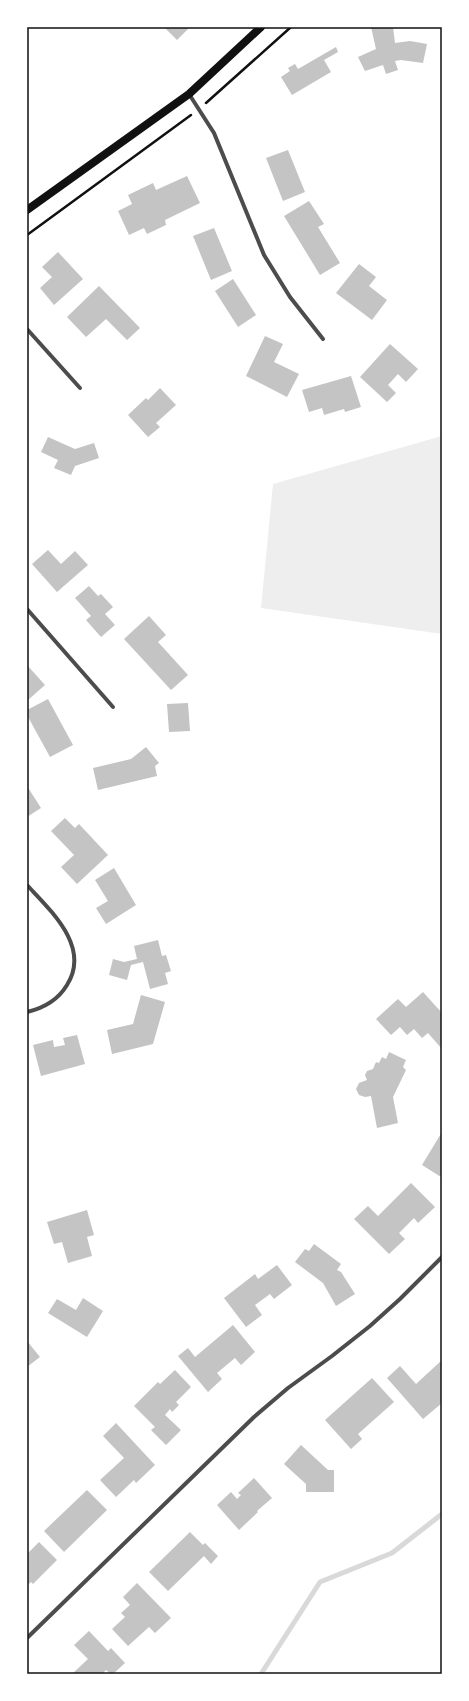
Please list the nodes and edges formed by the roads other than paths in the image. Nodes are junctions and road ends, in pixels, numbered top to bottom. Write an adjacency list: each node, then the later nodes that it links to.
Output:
1 (261, 27): 2 (main road)
2 (189, 94): 3 (main road); 5 (street)
3 (27, 210)
4 (27, 329): 6 (street)
5 (323, 339)
6 (80, 388)
7 (27, 609): 8 (street)
8 (113, 707)
9 (27, 885): 10 (street)
10 (27, 1012)
11 (442, 1257): 12 (street)
12 (27, 1638)

